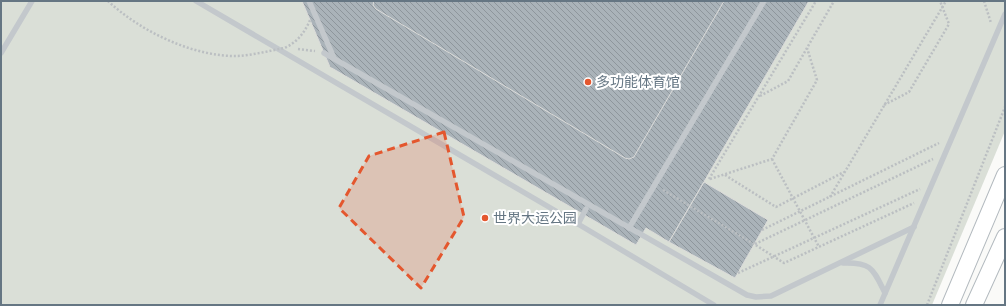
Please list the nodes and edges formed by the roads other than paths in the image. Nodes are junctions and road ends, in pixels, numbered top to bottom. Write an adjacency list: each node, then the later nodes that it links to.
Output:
1 (32, 1): 7 (lane)
2 (196, 1): 11 (lane)
3 (309, 1): 8 (lane)
4 (764, 1): 13 (lane)
5 (1005, 14): 12 (lane)
6 (324, 53): 8 (lane)
7 (1, 54)
8 (334, 58): 13 (lane)
9 (1005, 175): 19 (main road)
10 (586, 209): 11 (lane)
11 (578, 224): 17 (lane)
12 (914, 227): 15 (lane); 16 (lane)
13 (629, 228): 15 (lane)
14 (1005, 237): 20 (main road)
15 (841, 263): 16 (lane)
16 (885, 293): 18 (lane)
17 (714, 305)
18 (880, 305)
19 (950, 305)
20 (974, 305)

